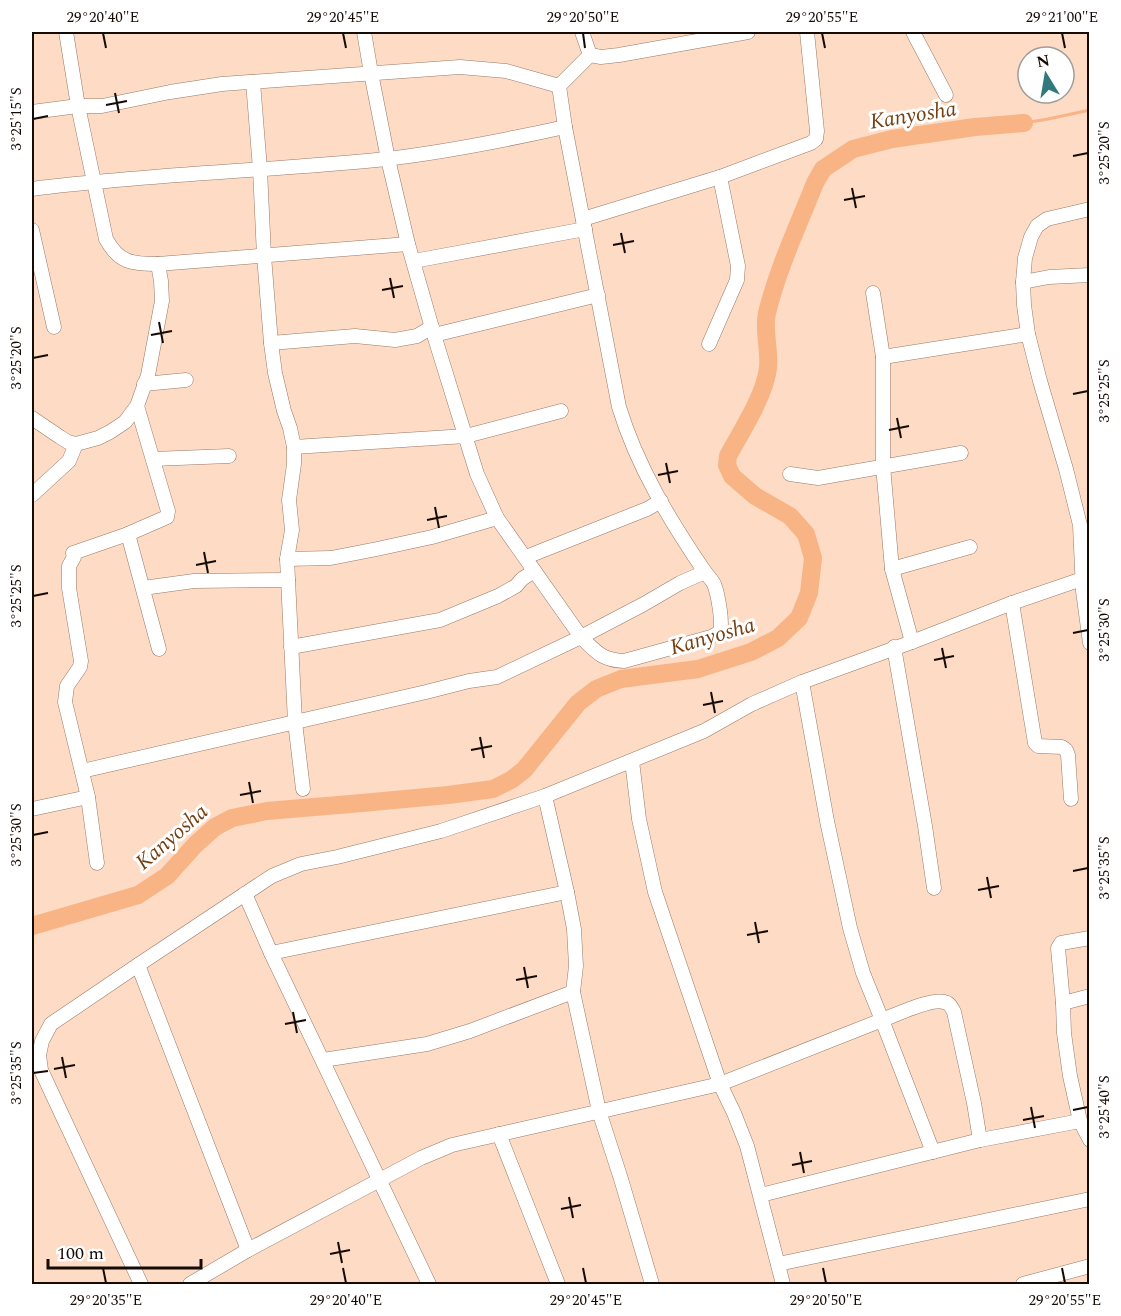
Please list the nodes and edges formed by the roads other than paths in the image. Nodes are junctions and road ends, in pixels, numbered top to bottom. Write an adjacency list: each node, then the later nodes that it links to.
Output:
1 (66, 32): 12 (street)
2 (364, 32): 8 (street)
3 (582, 32): 7 (street)
4 (748, 32): 7 (street)
5 (807, 32): 17 (street)
6 (913, 32): 11 (street)
7 (590, 55): 10 (street)
8 (371, 73): 9 (street); 10 (street); 15 (street)
9 (253, 82): 12 (street); 16 (street)
10 (559, 86): 14 (street)
11 (946, 95)
12 (78, 106): 13 (street); 18 (street)
13 (32, 112)
14 (565, 127): 15 (street); 21 (street)
15 (388, 159): 16 (street); 23 (street)
16 (260, 170): 18 (street); 24 (street)
17 (720, 177): 21 (street); 35 (street)
18 (94, 181): 19 (street); 26 (street)
19 (32, 189)
20 (1089, 209): 28 (street)
21 (584, 224): 25 (street); 30 (street)
22 (32, 230): 31 (street)
23 (408, 244): 24 (street); 25 (street)
24 (264, 256): 26 (street); 34 (street)
25 (414, 261): 32 (street)
26 (158, 264): 38 (street)
27 (1089, 275): 28 (street)
28 (1023, 282): 33 (street)
29 (873, 293): 36 (street)
30 (598, 295): 32 (street); 51 (street)
31 (54, 327)
32 (433, 331): 34 (street); 42 (street)
33 (1028, 334): 36 (street); 53 (street)
34 (271, 343): 44 (street)
35 (709, 344)
36 (883, 357): 48 (street)
37 (186, 380): 38 (street)
38 (144, 384): 39 (street)
39 (137, 406): 43 (street); 47 (street)
40 (561, 411): 42 (street)
41 (32, 416): 43 (street)
42 (466, 436): 44 (street); 52 (street)
43 (76, 444): 50 (street)
44 (294, 447): 57 (street)
45 (961, 453): 48 (street)
46 (229, 456): 47 (street)
47 (153, 459): 54 (street)
48 (883, 466): 49 (street); 58 (street)
49 (790, 474)
50 (32, 495)
51 (661, 501): 56 (street); 60 (street)
52 (497, 518): 56 (street); 57 (street)
53 (1085, 524): 62 (street)
54 (128, 534): 63 (street); 74 (street)
55 (969, 547): 58 (street)
56 (526, 557): 59 (street)
57 (287, 559): 61 (street)
58 (892, 569): 66 (street)
59 (534, 571): 65 (street); 68 (street)
60 (705, 572): 65 (street); 65 (street)
61 (288, 580): 63 (street); 68 (street)
62 (1085, 587): 64 (street); 67 (street)
63 (143, 588): 70 (street)
64 (1012, 603): 66 (street); 78 (street)
65 (581, 637): 72 (street)
66 (912, 642): 69 (street)
67 (1089, 643)
68 (291, 647): 72 (street)
69 (894, 647): 71 (street); 81 (street)
70 (159, 649)
71 (802, 682): 73 (street); 90 (street)
72 (295, 722): 74 (street); 75 (street)
73 (633, 761): 76 (street); 92 (street)
74 (82, 771): 77 (street)
75 (303, 789)
76 (545, 796): 82 (street); 83 (street)
77 (88, 797): 79 (street); 80 (street)
78 (1071, 799)
79 (32, 809)
80 (97, 863)
81 (934, 888)
82 (567, 892): 85 (street); 87 (street)
83 (245, 894): 85 (street); 86 (street)
84 (1089, 938): 89 (street)
85 (271, 953): 91 (street)
86 (138, 965): 102 (street); 106 (street)
87 (573, 992): 91 (street); 93 (street)
88 (1089, 996): 89 (street)
89 (1063, 1003): 94 (street)
90 (882, 1020): 92 (street); 96 (street); 98 (street)
91 (323, 1060): 99 (street)
92 (720, 1084): 93 (street); 100 (street)
93 (599, 1111): 95 (street); 110 (street)
94 (1080, 1121): 96 (street); 97 (street)
95 (499, 1134): 99 (street); 109 (street)
96 (980, 1140): 98 (street)
97 (1089, 1140)
98 (933, 1152): 100 (street)
99 (379, 1180): 102 (street); 108 (street)
100 (761, 1195): 103 (street)
101 (1089, 1199): 103 (street)
102 (248, 1250): 107 (street)
103 (778, 1264): 111 (street)
104 (1089, 1266): 105 (street)
105 (1058, 1279): 112 (street)
106 (141, 1284)
107 (190, 1284)
108 (429, 1284)
109 (558, 1284)
110 (652, 1284)
111 (783, 1284)
112 (1023, 1284)

